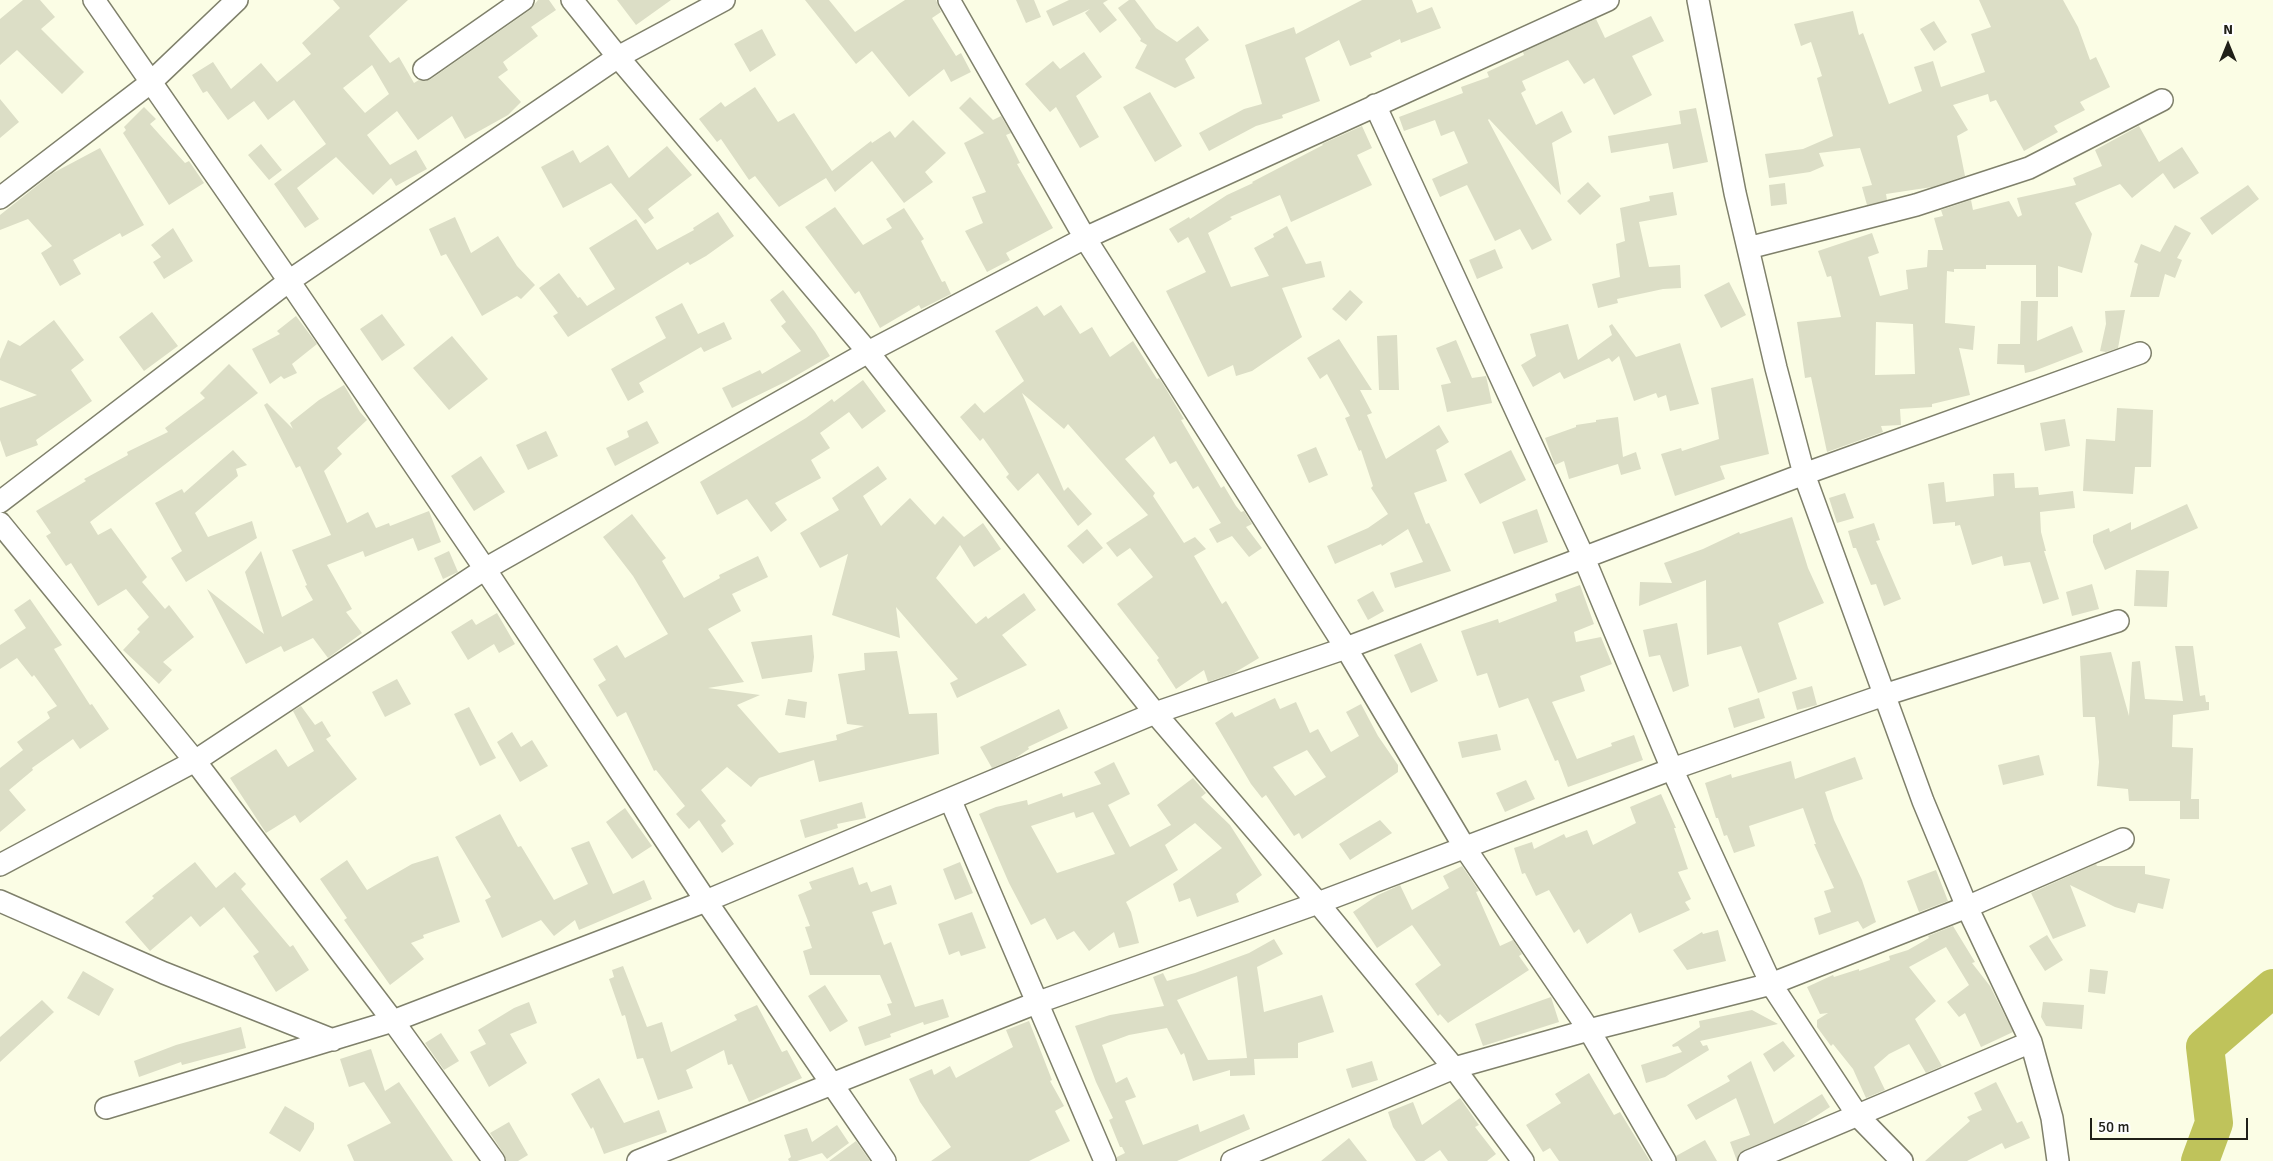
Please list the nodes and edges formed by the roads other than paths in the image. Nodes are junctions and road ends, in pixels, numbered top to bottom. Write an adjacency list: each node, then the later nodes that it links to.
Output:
1 (94, 0): 11 (street)
2 (237, 0): 11 (street)
3 (523, 0): 10 (street)
4 (572, 0): 9 (street)
5 (724, 0): 9 (street)
6 (949, 0): 15 (street)
7 (1608, 0): 13 (street)
8 (1698, 0): 16 (street)
9 (618, 57): 17 (street); 18 (street)
10 (424, 68)
11 (150, 83): 14 (street); 17 (street)
12 (2162, 100): 16 (street)
13 (1374, 105): 15 (street); 23 (street)
14 (0, 198)
15 (1085, 238): 18 (street); 26 (street)
16 (1748, 248): 20 (street)
17 (289, 281): 21 (street); 24 (street)
18 (868, 352): 24 (street); 28 (street)
19 (2140, 353): 20 (street)
20 (1804, 474): 23 (street); 27 (street)
21 (0, 502)
22 (0, 523): 29 (street)
23 (1584, 558): 26 (street); 30 (street)
24 (485, 570): 29 (street); 36 (street)
25 (2118, 621): 27 (street)
26 (1346, 648): 28 (street); 33 (street)
27 (1884, 695): 30 (street); 38 (street)
28 (1155, 713): 31 (street); 37 (street)
29 (195, 761): 34 (street); 41 (street)
30 (1672, 769): 33 (street); 39 (street)
31 (950, 799): 36 (street); 40 (street)
32 (2123, 839): 38 (street)
33 (1465, 848): 37 (street); 42 (street)
34 (0, 865)
35 (0, 901): 43 (street)
36 (706, 901): 41 (street); 46 (street)
37 (1318, 903): 40 (street); 45 (street)
38 (1967, 907): 39 (street); 44 (street)
39 (1771, 984): 42 (street); 48 (street)
40 (1036, 1003): 46 (street); 52 (street)
41 (393, 1022): 43 (street); 49 (street)
42 (1590, 1030): 45 (street); 55 (street)
43 (333, 1040): 47 (street)
44 (2031, 1042): 48 (street); 58 (street)
45 (1454, 1068): 53 (street); 54 (street)
46 (833, 1084): 50 (street); 51 (street)
47 (106, 1108)
48 (1858, 1116): 56 (street); 57 (street)
49 (494, 1161)
50 (638, 1161)
51 (885, 1161)
52 (1105, 1161)
53 (1232, 1161)
54 (1523, 1161)
55 (1665, 1161)
56 (1749, 1161)
57 (1902, 1161)
58 (2058, 1161)

